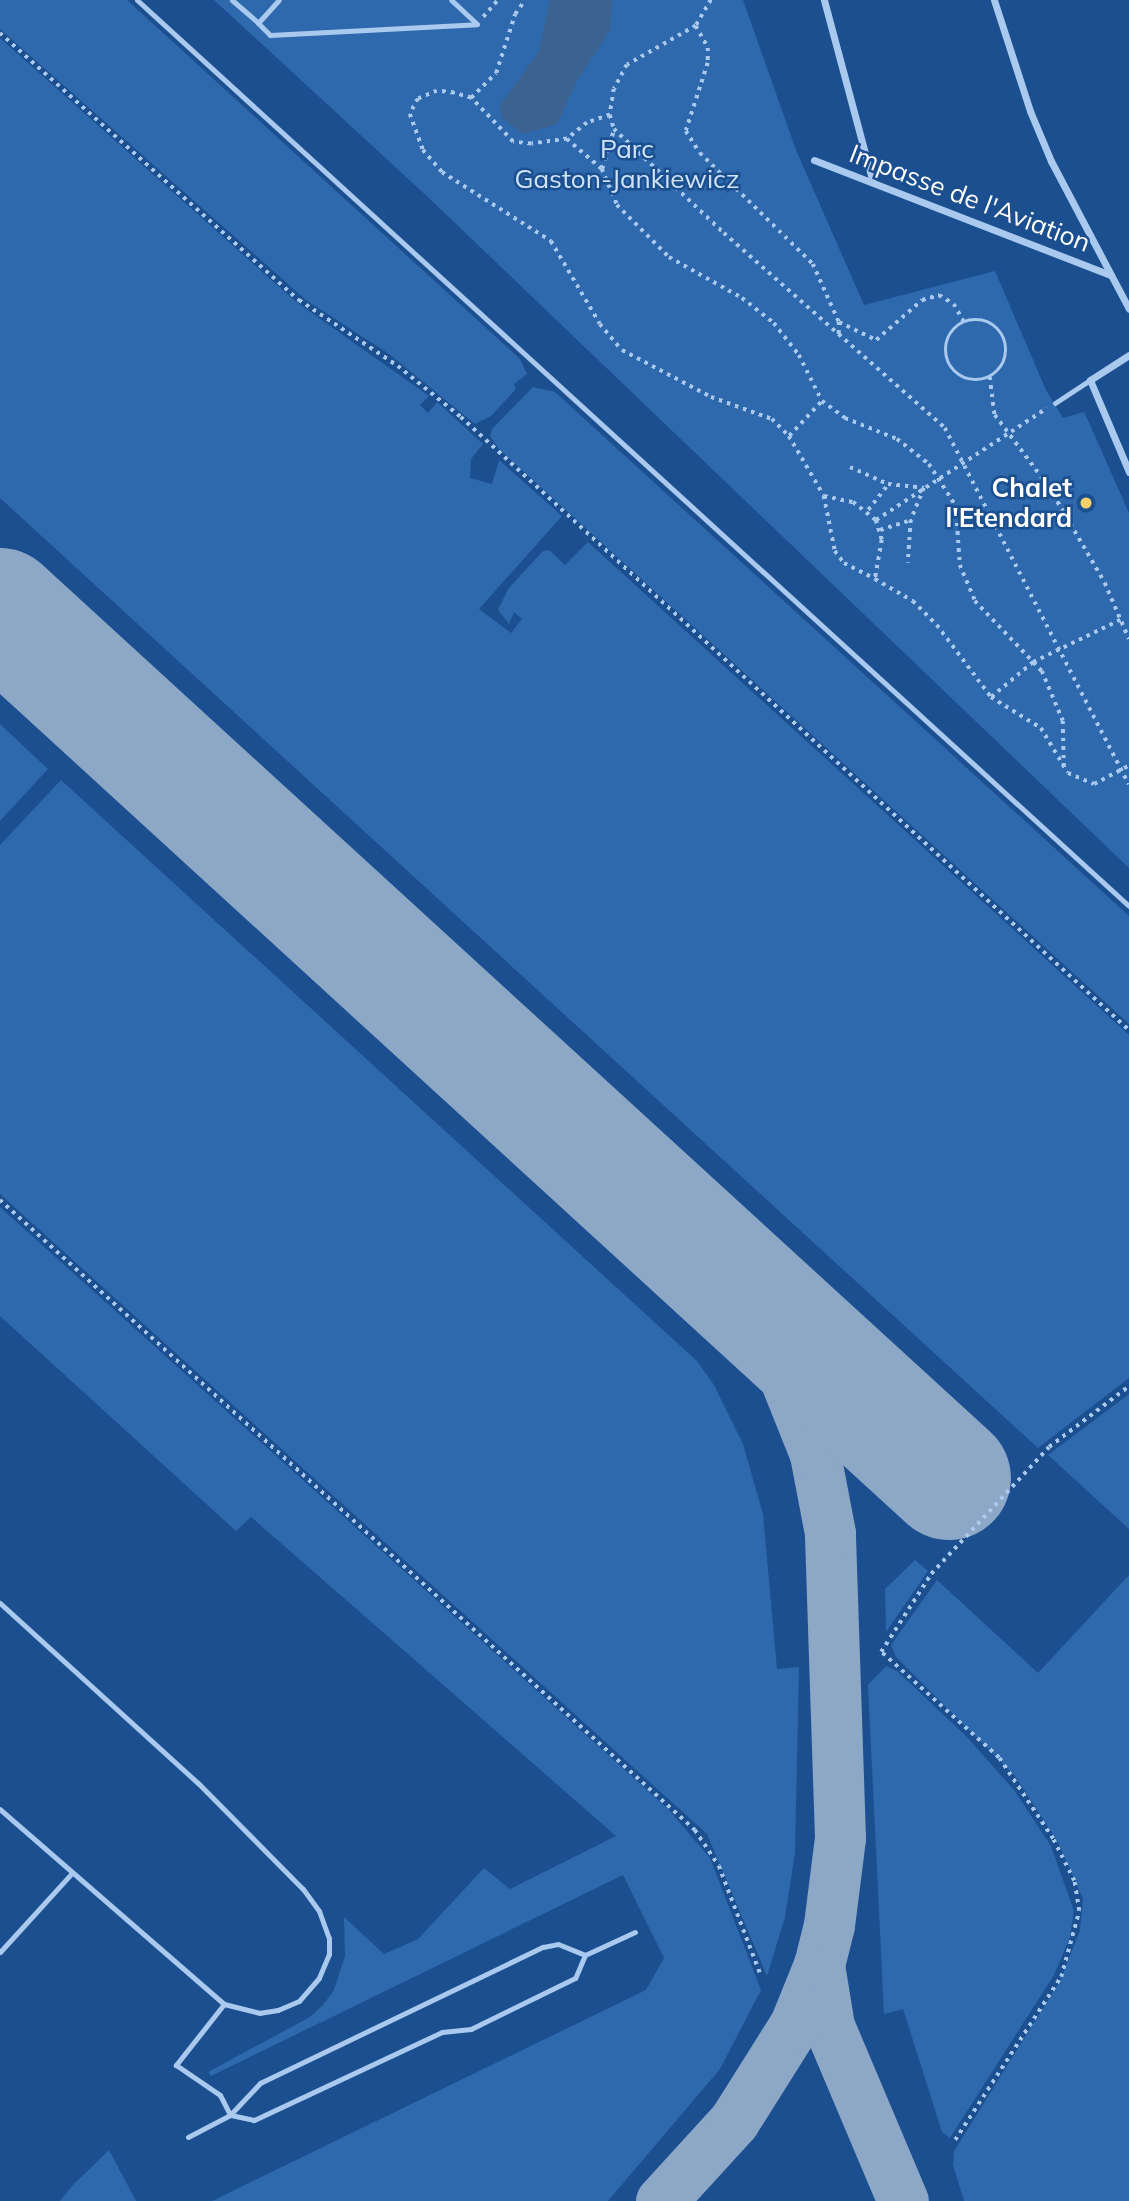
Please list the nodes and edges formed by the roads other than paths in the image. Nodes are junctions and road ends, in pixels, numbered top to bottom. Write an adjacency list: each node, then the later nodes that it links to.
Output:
1 (137, 0): 16 (lane)
2 (232, 0): 7 (lane)
3 (279, 0): 7 (lane)
4 (451, 0): 7 (lane)
5 (824, 0): 9 (street)
6 (994, 0): 10 (street)
7 (257, 23)
8 (814, 160): 9 (street, Impasse de l'Aviation)
9 (873, 183): 10 (street, Impasse de l'Aviation)
10 (1110, 275): 11 (street)
11 (1129, 309)
12 (1129, 355): 13 (street)
13 (1090, 380): 14 (lane); 15 (street)
14 (1055, 403)
15 (1129, 472)
16 (1129, 906)
17 (0, 1603): 23 (lane)
18 (0, 1809): 19 (lane)
19 (71, 1874): 21 (lane); 23 (lane)
20 (635, 1932): 22 (lane)
21 (0, 1952)
22 (585, 1955): 24 (lane); 24 (lane)
23 (223, 2004): 24 (lane)
24 (230, 2115): 25 (lane)
25 (188, 2137)

